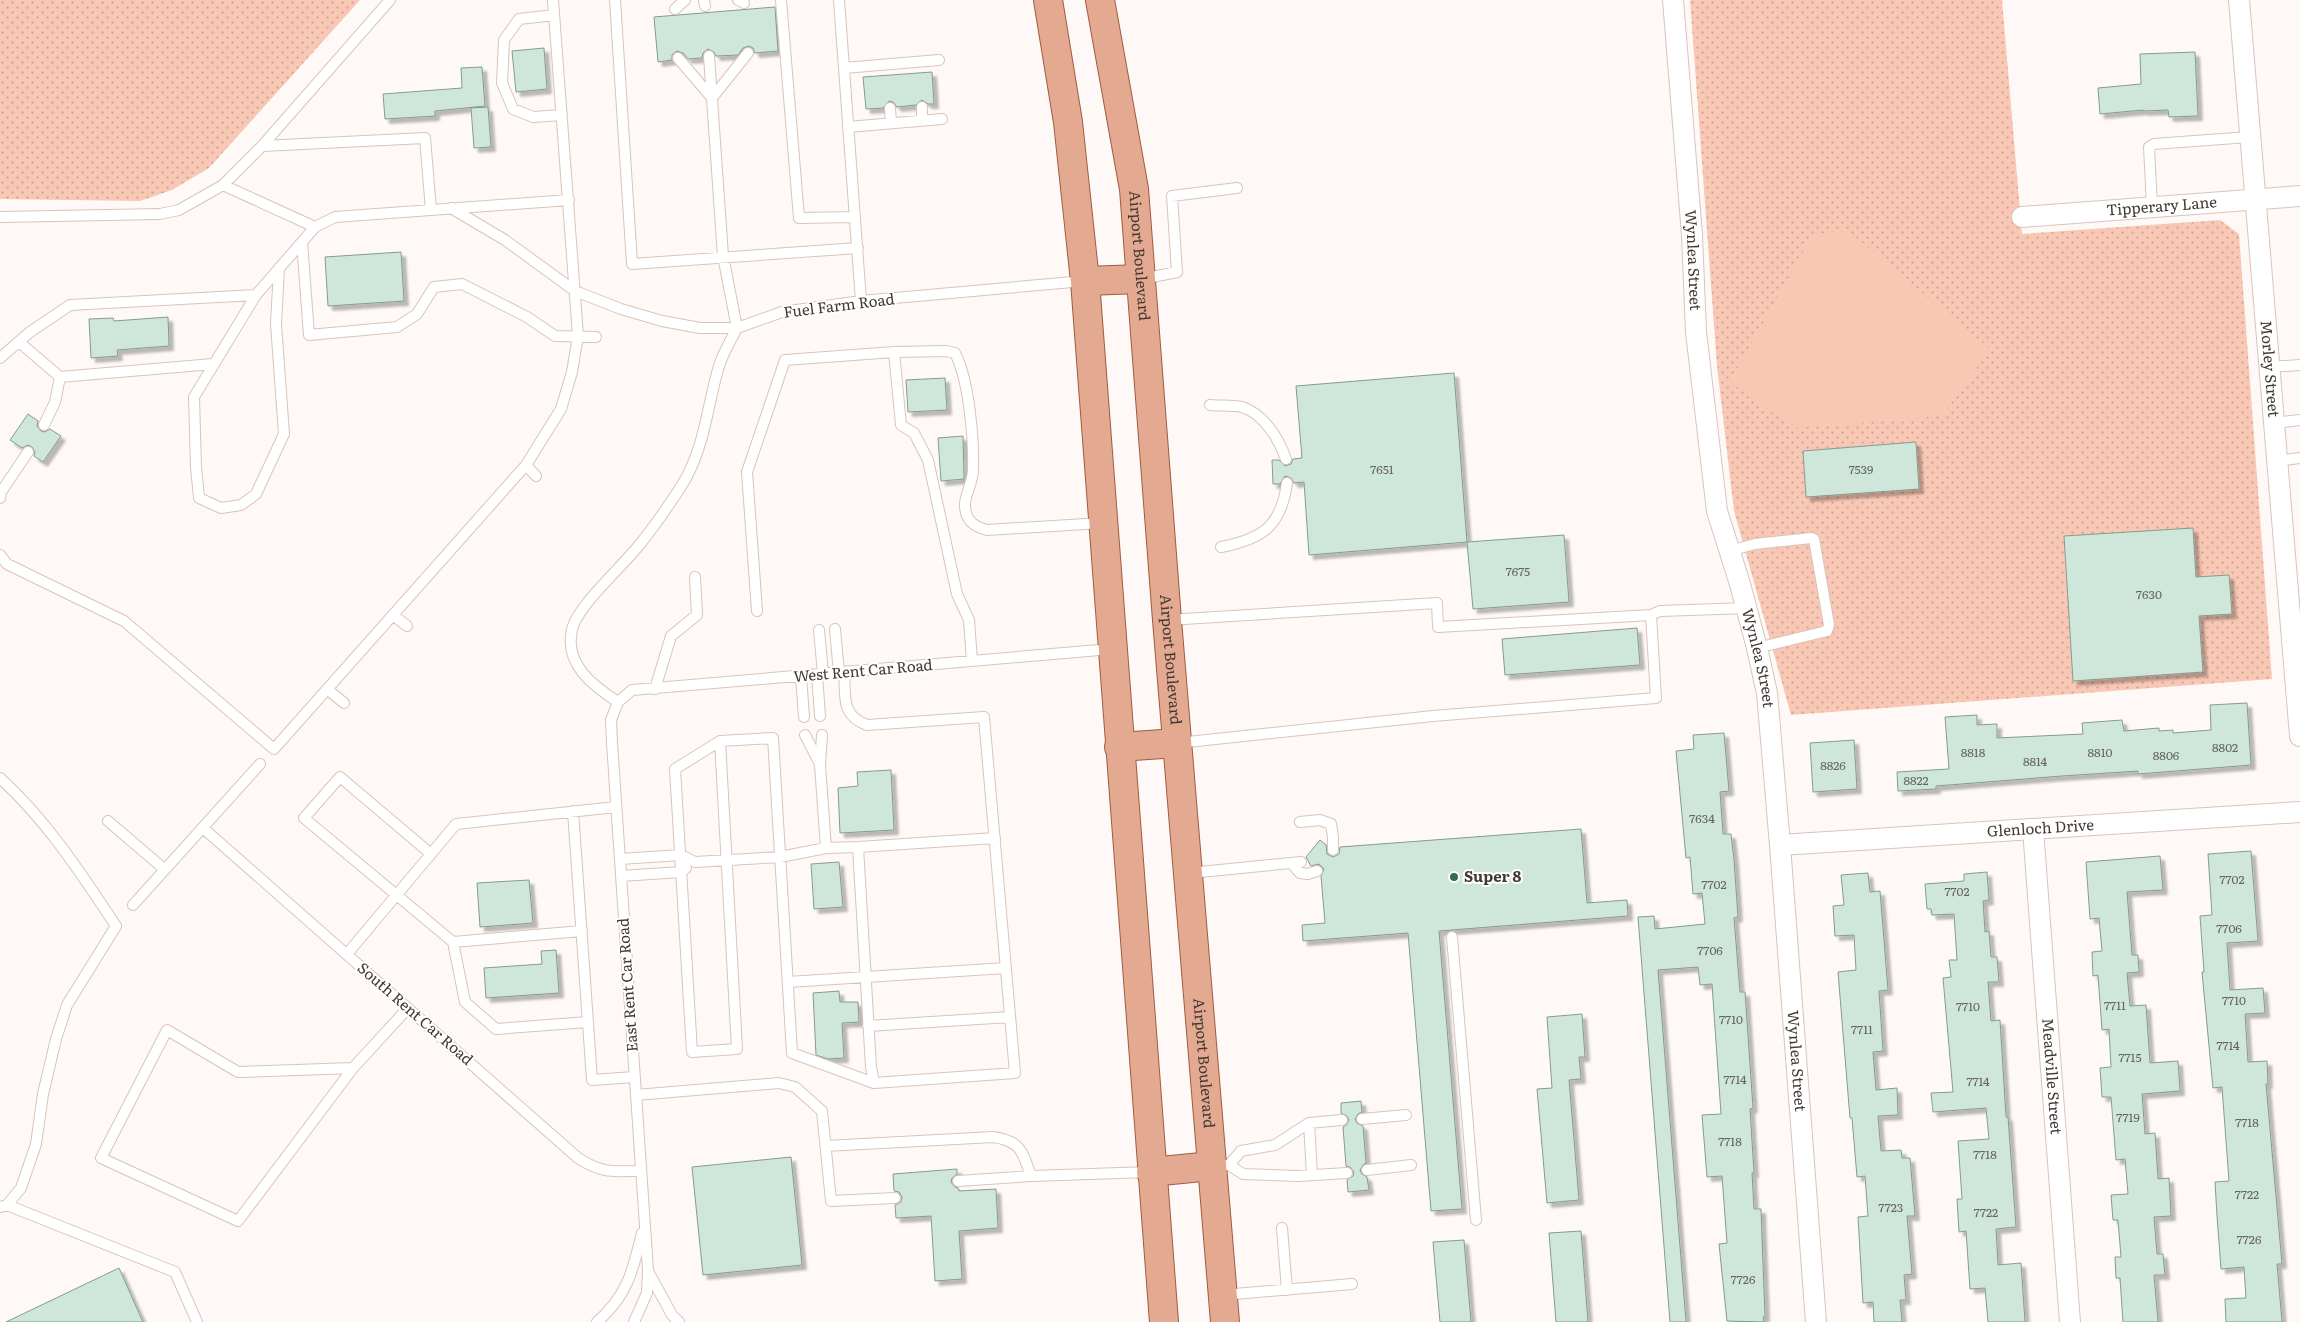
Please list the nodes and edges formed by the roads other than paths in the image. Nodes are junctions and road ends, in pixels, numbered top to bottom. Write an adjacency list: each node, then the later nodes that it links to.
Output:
1 (390, 0): 27 (lane)
2 (553, 0): 12 (lane)
3 (615, 0): 42 (lane)
4 (685, 0): 11 (lane)
5 (781, 0): 37 (lane)
6 (839, 0): 17 (lane)
7 (1048, 0): 45 (main road)
8 (1100, 0): 44 (main road, Airport Boulevard)
9 (1673, 0): 73 (street, Wynlea Street)
10 (2239, 0): 26 (street, Morley Street)
11 (675, 9)
12 (554, 15): 21 (lane); 21 (lane)
13 (748, 53): 18 (lane)
14 (709, 56): 18 (lane)
15 (678, 58): 18 (lane)
16 (939, 60): 17 (lane)
17 (844, 68): 25 (lane)
18 (712, 98): 42 (lane)
19 (922, 106): 23 (lane)
20 (890, 108): 24 (lane)
21 (562, 115): 32 (lane)
22 (942, 119): 23 (lane)
23 (922, 121): 24 (lane)
24 (891, 123): 25 (lane)
25 (848, 127): 37 (lane)
26 (2249, 137): 31 (street, Morley Street); 33 (lane)
27 (262, 146): 28 (lane); 35 (lane)
28 (223, 185): 36 (lane); 39 (lane)
29 (1238, 188): 44 (lane)
30 (2300, 196): 31 (street, Tipperary Lane)
31 (2254, 199): 33 (street, Tipperary Lane); 57 (street, Morley Street)
32 (569, 200): 34 (lane); 46 (lane)
33 (2152, 207): 38 (street, Tipperary Lane)
34 (451, 208): 35 (lane); 46 (lane, Fuel Farm Road)
35 (431, 210): 39 (lane)
36 (0, 217)
37 (855, 217): 41 (lane)
38 (2022, 218)
39 (315, 226): 40 (lane)
40 (302, 242): 43 (lane); 50 (lane)
41 (858, 248): 42 (lane); 48 (lane)
42 (723, 256): 49 (lane)
43 (279, 268): 47 (lane); 55 (lane)
44 (1141, 279): 45 (main road); 80 (main road, Airport Boulevard)
45 (1085, 281): 48 (lane, Fuel Farm Road); 71 (main road)
46 (575, 291): 49 (lane, Fuel Farm Road); 50 (lane)
47 (256, 295): 52 (lane); 55 (lane)
48 (861, 301): 49 (lane, Fuel Farm Road)
49 (737, 328): 92 (lane)
50 (578, 336): 51 (lane); 67 (lane)
51 (596, 337)
52 (19, 342): 54 (lane); 58 (lane)
53 (894, 352): 71 (lane); 77 (lane); 86 (lane)
54 (0, 358)
55 (213, 364): 58 (lane)
56 (2300, 365): 57 (lane)
57 (2269, 367): 61 (street, Morley Street)
58 (60, 377): 62 (lane)
59 (1210, 405): 65 (lane)
60 (2300, 420): 61 (lane)
61 (2274, 423): 66 (street, Morley Street)
62 (44, 425)
63 (28, 452): 70 (lane)
64 (2300, 458): 66 (lane)
65 (1286, 459)
66 (2277, 461): 98 (street, Morley Street)
67 (526, 465): 68 (lane); 78 (lane)
68 (536, 476)
69 (1287, 484): 72 (lane)
70 (0, 498)
71 (1103, 523): 85 (main road)
72 (1221, 547)
73 (1729, 551): 76 (street, Wynlea Street); 84 (lane)
74 (0, 556): 91 (lane)
75 (695, 577): 90 (lane)
76 (1747, 608): 79 (lane); 84 (street, Wynlea Street)
77 (757, 611)
78 (393, 615): 81 (lane); 91 (lane)
79 (1651, 615): 80 (lane); 100 (lane)
80 (1167, 620): 100 (main road, Airport Boulevard)
81 (407, 626)
82 (835, 628): 87 (lane)
83 (819, 630): 88 (lane)
84 (1757, 648): 113 (street, Wynlea Street)
85 (1112, 649): 86 (lane, West Rent Car Road); 101 (main road)
86 (972, 661): 87 (lane, West Rent Car Road)
87 (842, 672): 88 (lane, West Rent Car Road); 112 (lane)
88 (820, 674): 89 (lane, West Rent Car Road); 94 (lane)
89 (801, 676): 90 (lane, West Rent Car Road); 95 (lane)
90 (655, 689): 92 (lane, West Rent Car Road)
91 (327, 690): 93 (lane)
92 (618, 702): 105 (lane, East Rent Car Road)
93 (344, 703)
94 (820, 716)
95 (804, 717)
96 (805, 735): 103 (lane)
97 (822, 735): 103 (lane)
98 (2300, 736)
99 (720, 741): 118 (lane); 119 (lane); 121 (lane)
100 (1177, 743): 101 (main road); 126 (main road, Airport Boulevard)
101 (1119, 747): 154 (main road)
102 (260, 764): 110 (lane)
103 (820, 765): 115 (lane)
104 (0, 778): 160 (lane)
105 (616, 807): 106 (lane); 120 (lane, East Rent Car Road)
106 (573, 811): 117 (lane); 130 (lane)
107 (2300, 812): 111 (street, Glenloch Drive)
108 (108, 821): 123 (lane)
109 (1300, 822): 116 (lane)
110 (203, 828): 123 (lane); 133 (lane, South Rent Car Road)
111 (2033, 829): 113 (street, Glenloch Drive); 174 (street, Meadville Street)
112 (995, 838): 114 (lane); 134 (lane)
113 (1780, 845): 173 (street, Wynlea Street)
114 (858, 847): 115 (lane); 135 (lane)
115 (826, 848): 119 (lane)
116 (1333, 850)
117 (431, 854): 128 (lane); 128 (lane)
118 (681, 855): 120 (lane); 122 (lane); 125 (lane)
119 (780, 857): 121 (lane); 136 (lane)
120 (620, 859): 127 (lane, East Rent Car Road)
121 (726, 860): 122 (lane); 125 (lane)
122 (695, 862): 125 (lane)
123 (164, 869): 129 (lane)
124 (1317, 871): 126 (lane)
125 (682, 872): 127 (lane)
126 (1188, 873): 151 (main road, Airport Boulevard)
127 (621, 876): 142 (lane, East Rent Car Road)
128 (396, 895): 132 (lane); 133 (lane)
129 (133, 905)
130 (582, 931): 132 (lane); 139 (lane)
131 (1452, 937): 161 (lane)
132 (454, 942): 139 (lane)
133 (347, 954): 137 (lane, South Rent Car Road)
134 (1006, 968): 135 (lane); 138 (lane)
135 (866, 977): 136 (lane); 140 (lane)
136 (788, 982): 143 (lane)
137 (408, 1008): 141 (lane); 153 (lane, South Rent Car Road)
138 (1010, 1017): 140 (lane); 143 (lane)
139 (588, 1022): 142 (lane)
140 (868, 1026): 143 (lane)
141 (353, 1068): 141 (lane)
142 (634, 1077): 144 (lane, East Rent Car Road)
143 (874, 1083)
144 (636, 1095): 149 (lane); 153 (lane, East Rent Car Road)
145 (1406, 1115): 146 (lane)
146 (1362, 1119)
147 (1342, 1120): 148 (lane)
148 (1309, 1123): 151 (lane); 156 (lane)
149 (826, 1146): 157 (lane); 159 (lane)
150 (1411, 1165): 152 (lane)
151 (1220, 1166): 154 (main road); 156 (lane); 167 (main road, Airport Boulevard)
152 (1367, 1170)
153 (641, 1171): 162 (lane, East Rent Car Road)
154 (1151, 1172): 157 (lane); 172 (main road)
155 (1346, 1173): 156 (lane)
156 (1312, 1175)
157 (1031, 1176): 158 (lane)
158 (958, 1181)
159 (895, 1198)
160 (4, 1206): 168 (lane)
161 (1476, 1220)
162 (644, 1222): 164 (lane, East Rent Car Road); 169 (lane)
163 (1282, 1228): 166 (lane)
164 (648, 1270): 170 (lane); 171 (lane)
165 (1352, 1284): 166 (lane)
166 (1287, 1290): 167 (lane)
167 (1224, 1309)
168 (197, 1322)
169 (597, 1322)
170 (634, 1322)
171 (679, 1322)
172 (1164, 1322)
173 (1816, 1322)
174 (2070, 1322)

